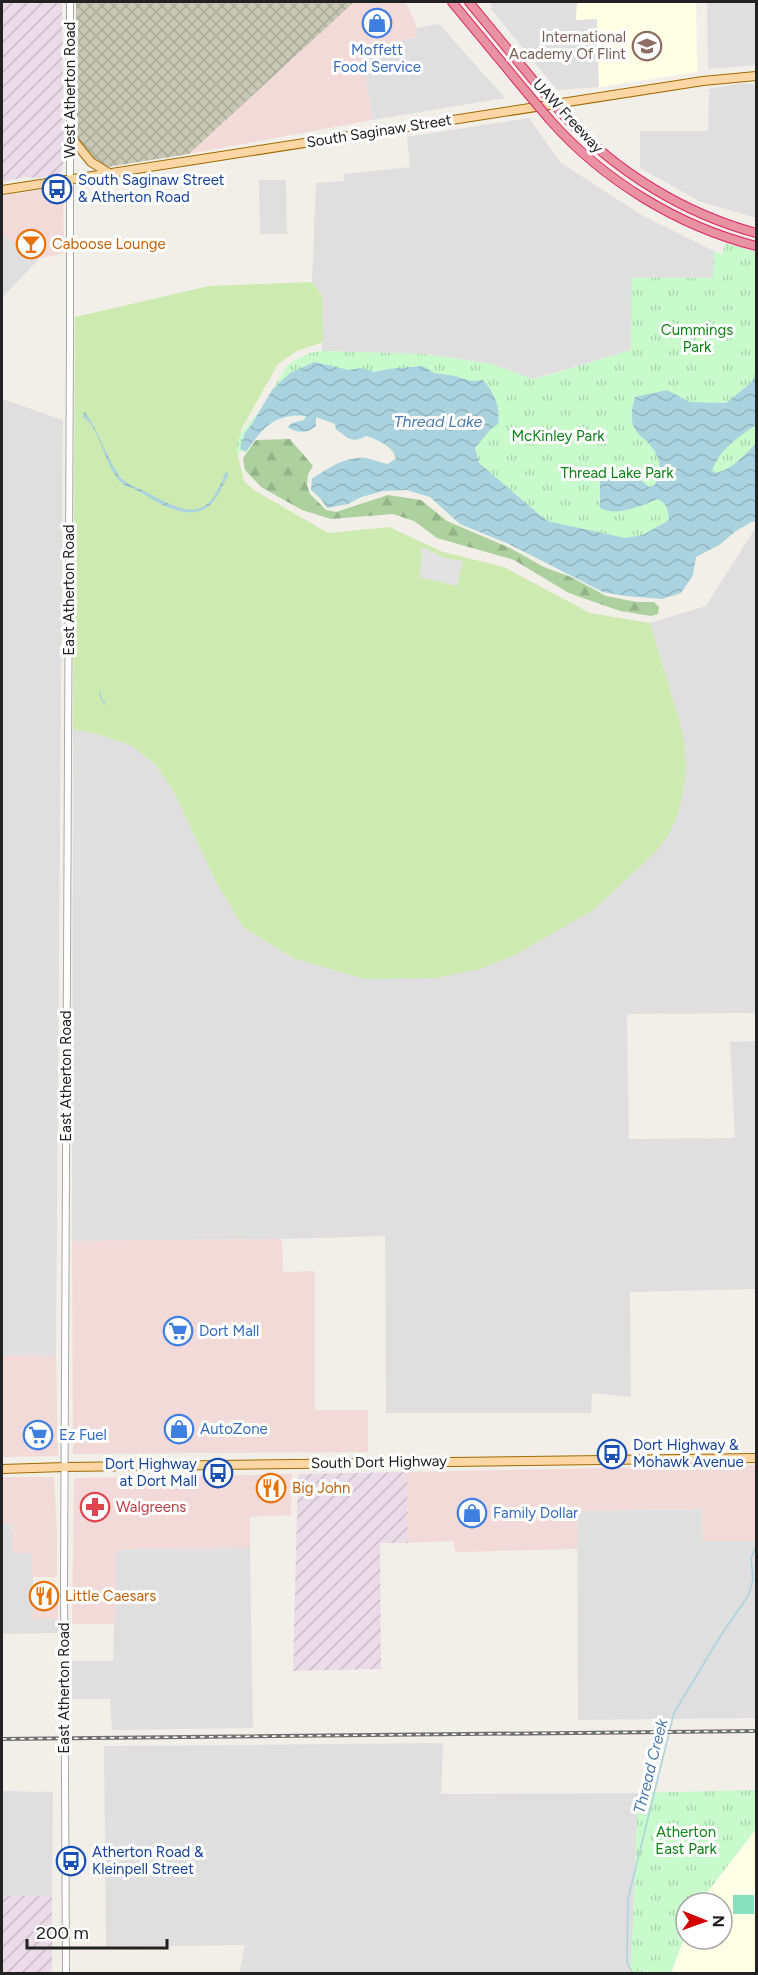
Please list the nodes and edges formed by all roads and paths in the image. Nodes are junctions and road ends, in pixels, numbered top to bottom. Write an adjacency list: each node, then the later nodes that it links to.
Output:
1 (70, 2): 5 (street, West Atherton Road)
2 (452, 2): 10 (highway, UAW Freeway, bridge)
3 (469, 2): 9 (highway, UAW Freeway, bridge)
4 (756, 76): 6 (main road, South Saginaw Street)
5 (70, 136): 6 (main road); 7 (street, West Atherton Road)
6 (109, 173): 7 (main road, South Saginaw Street)
7 (70, 179): 8 (main road, South Saginaw Street); 12 (street, East Atherton Road)
8 (2, 190)
9 (756, 232)
10 (756, 246)
11 (756, 1458): 12 (main road, South Dort Highway)
12 (65, 1467): 13 (main road, South Dort Highway); 14 (street, East Atherton Road)
13 (2, 1469)
14 (66, 1974)

